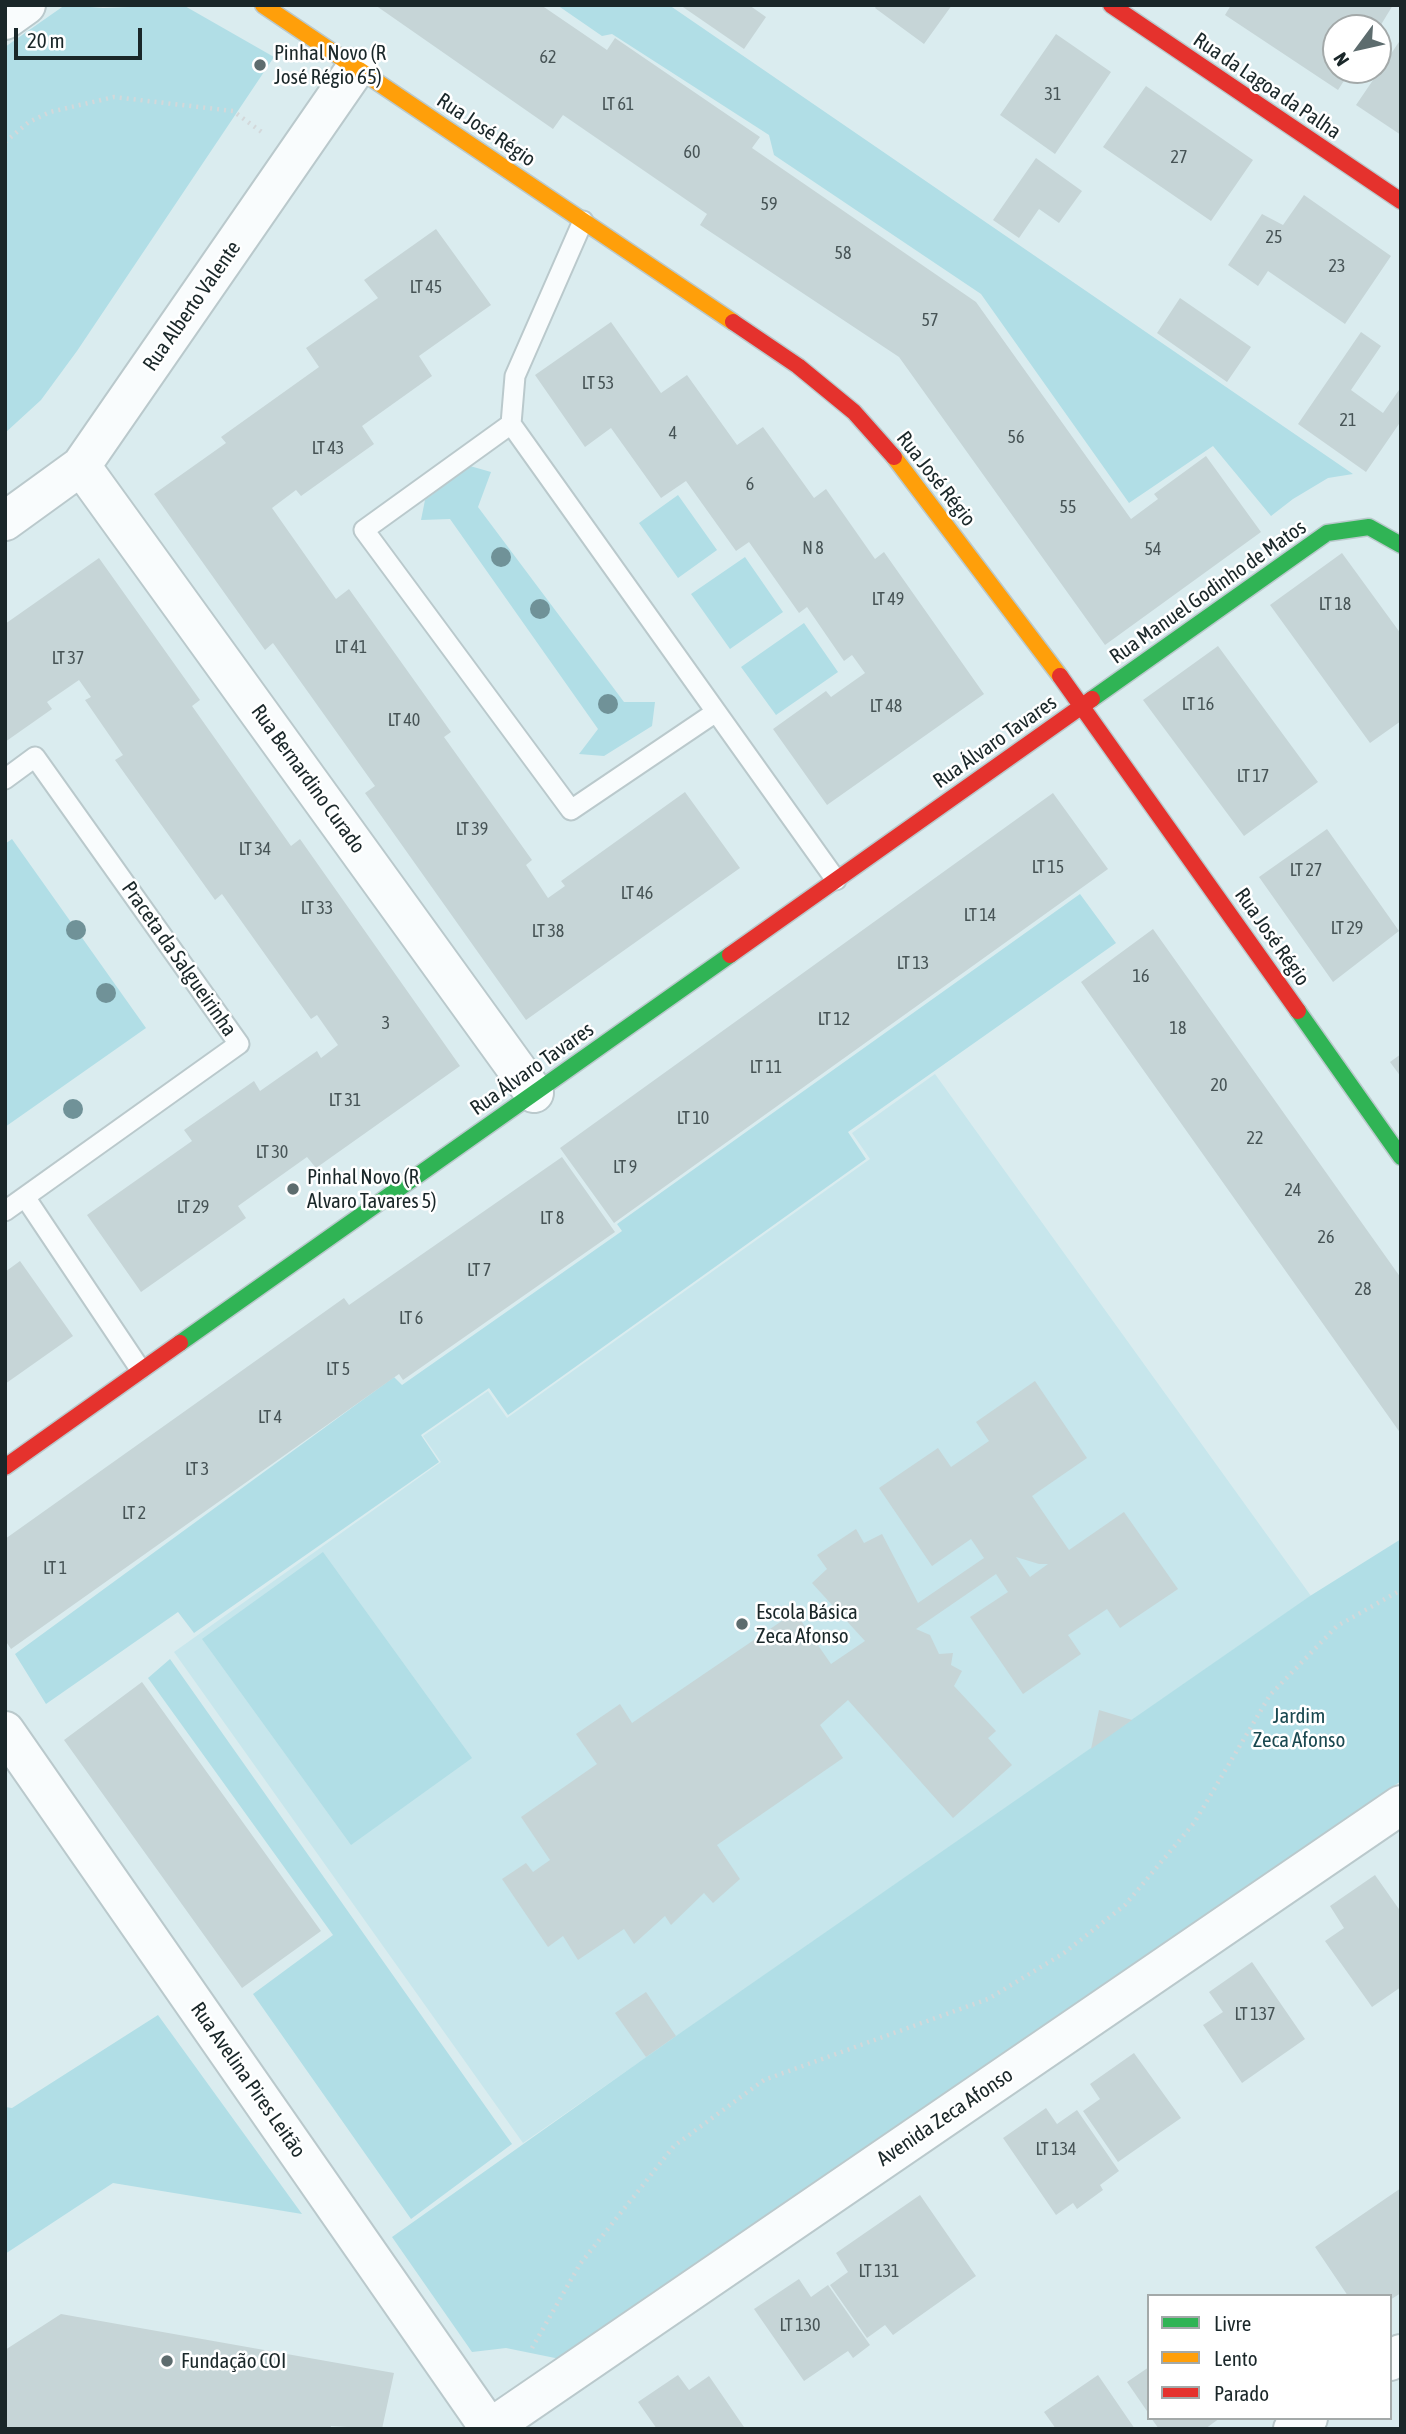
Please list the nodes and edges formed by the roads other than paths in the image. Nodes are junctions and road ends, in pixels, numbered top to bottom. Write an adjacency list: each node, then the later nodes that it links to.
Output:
1 (26, 5): 4 (street)
2 (263, 5): 5 (street, Rua José Régio)
3 (1111, 5): 6 (street, Rua da Lagoa da Palha)
4 (5, 20)
5 (356, 68): 7 (street, Rua José Régio); 9 (street, Rua Alberto Valente)
6 (1401, 201)
7 (583, 221): 8 (lane); 12 (street, Rua José Régio)
8 (511, 424): 13 (lane); 13 (lane)
9 (81, 466): 10 (street, Rua Alberto Valente); 16 (street, Rua Bernardino Curado)
10 (5, 521)
11 (1401, 545): 12 (street, Rua Manuel Godinho de Matos)
12 (1083, 706): 15 (street, Rua Álvaro Tavares); 17 (street, Rua José Régio)
13 (716, 712): 15 (lane)
14 (5, 779): 18 (lane, Praceta da Salgueirinha)
15 (836, 880): 16 (street, Rua Álvaro Tavares)
16 (534, 1093): 20 (street, Rua Álvaro Tavares)
17 (1401, 1157)
18 (24, 1197): 19 (lane, Praceta da Salgueirinha); 20 (lane)
19 (5, 1211)
20 (140, 1369): 21 (street, Rua Álvaro Tavares)
21 (5, 1467)
22 (8, 1742): 24 (street, Rua Avelina Pires Leitão)
23 (1401, 1805): 24 (street, Avenida Zeca Afonso)
24 (489, 2429)

